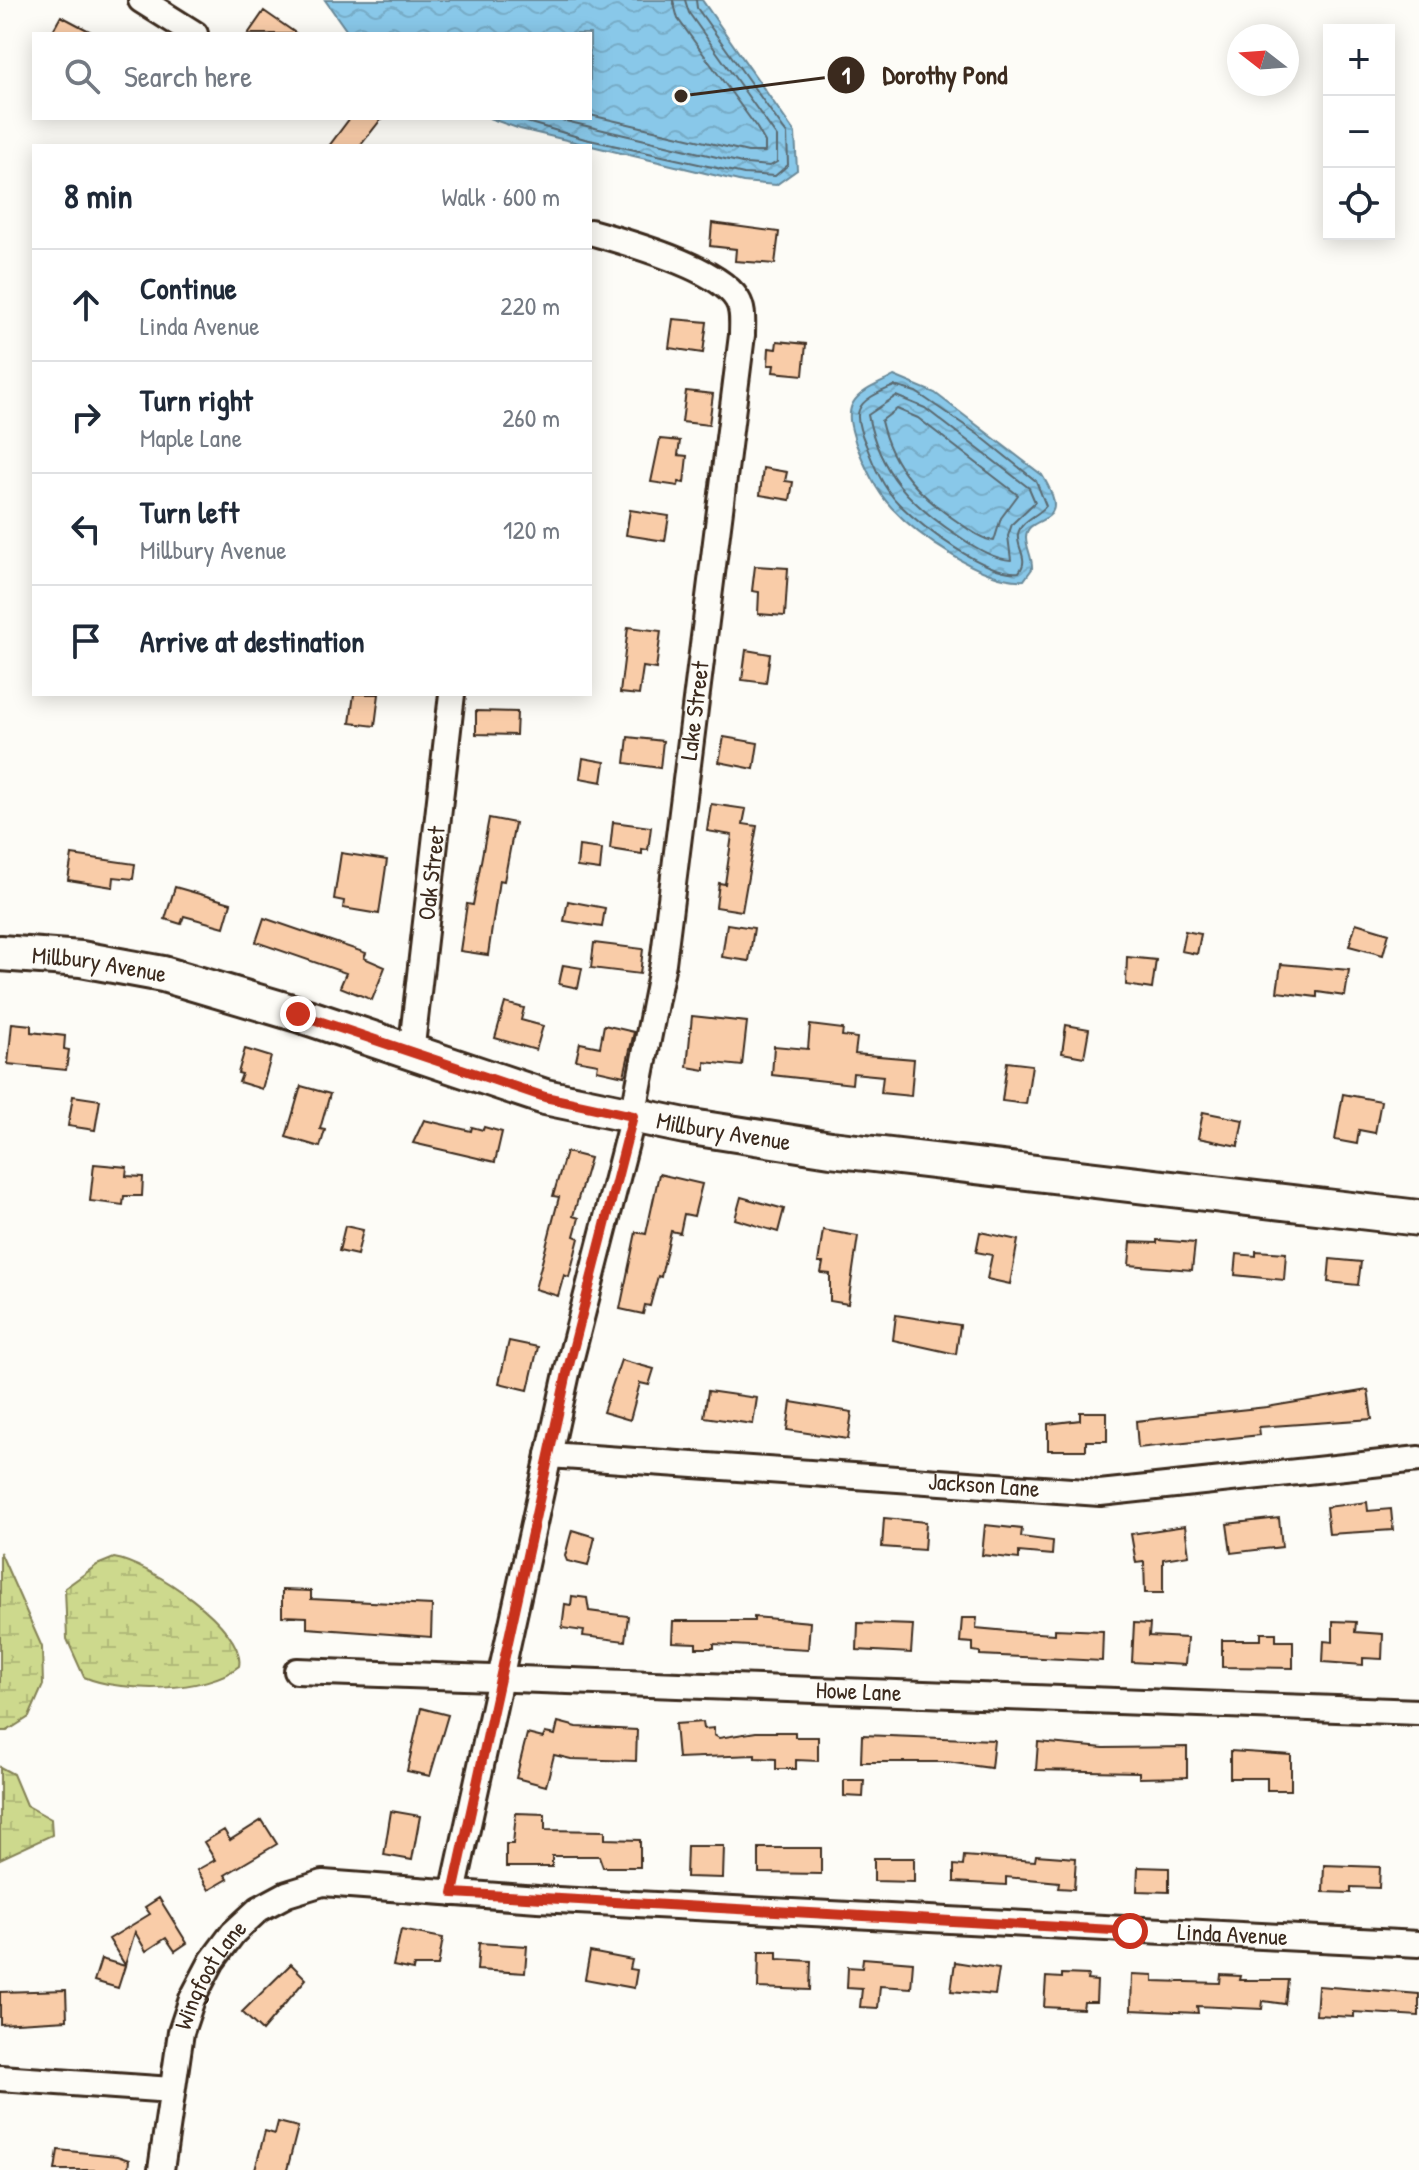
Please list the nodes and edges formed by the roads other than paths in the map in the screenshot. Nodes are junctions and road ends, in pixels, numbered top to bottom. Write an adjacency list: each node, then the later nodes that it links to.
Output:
1 (141, 0): 2 (street)
2 (192, 32)
3 (592, 233): 7 (street, Lake Street)
4 (452, 696): 6 (street, Oak Street)
5 (0, 953): 6 (main road, Millbury Avenue)
6 (411, 1054): 7 (main road, Millbury Avenue)
7 (633, 1116): 8 (main road, Millbury Avenue); 9 (street, Lake Street)
8 (1419, 1218)
9 (549, 1455): 10 (street, Jackson Lane); 12 (street, Lake Street)
10 (1419, 1459)
11 (297, 1671): 12 (street, Howe Lane)
12 (500, 1680): 13 (street, Howe Lane); 15 (street, Lake Street)
13 (1419, 1712)
14 (375, 1885): 15 (street, Linda Avenue); 18 (street, Wingfoot Lane)
15 (453, 1893): 16 (street, Linda Avenue)
16 (1419, 1944)
17 (0, 2078): 18 (street)
18 (172, 2090): 19 (street, Wingfoot Lane)
19 (161, 2170)

